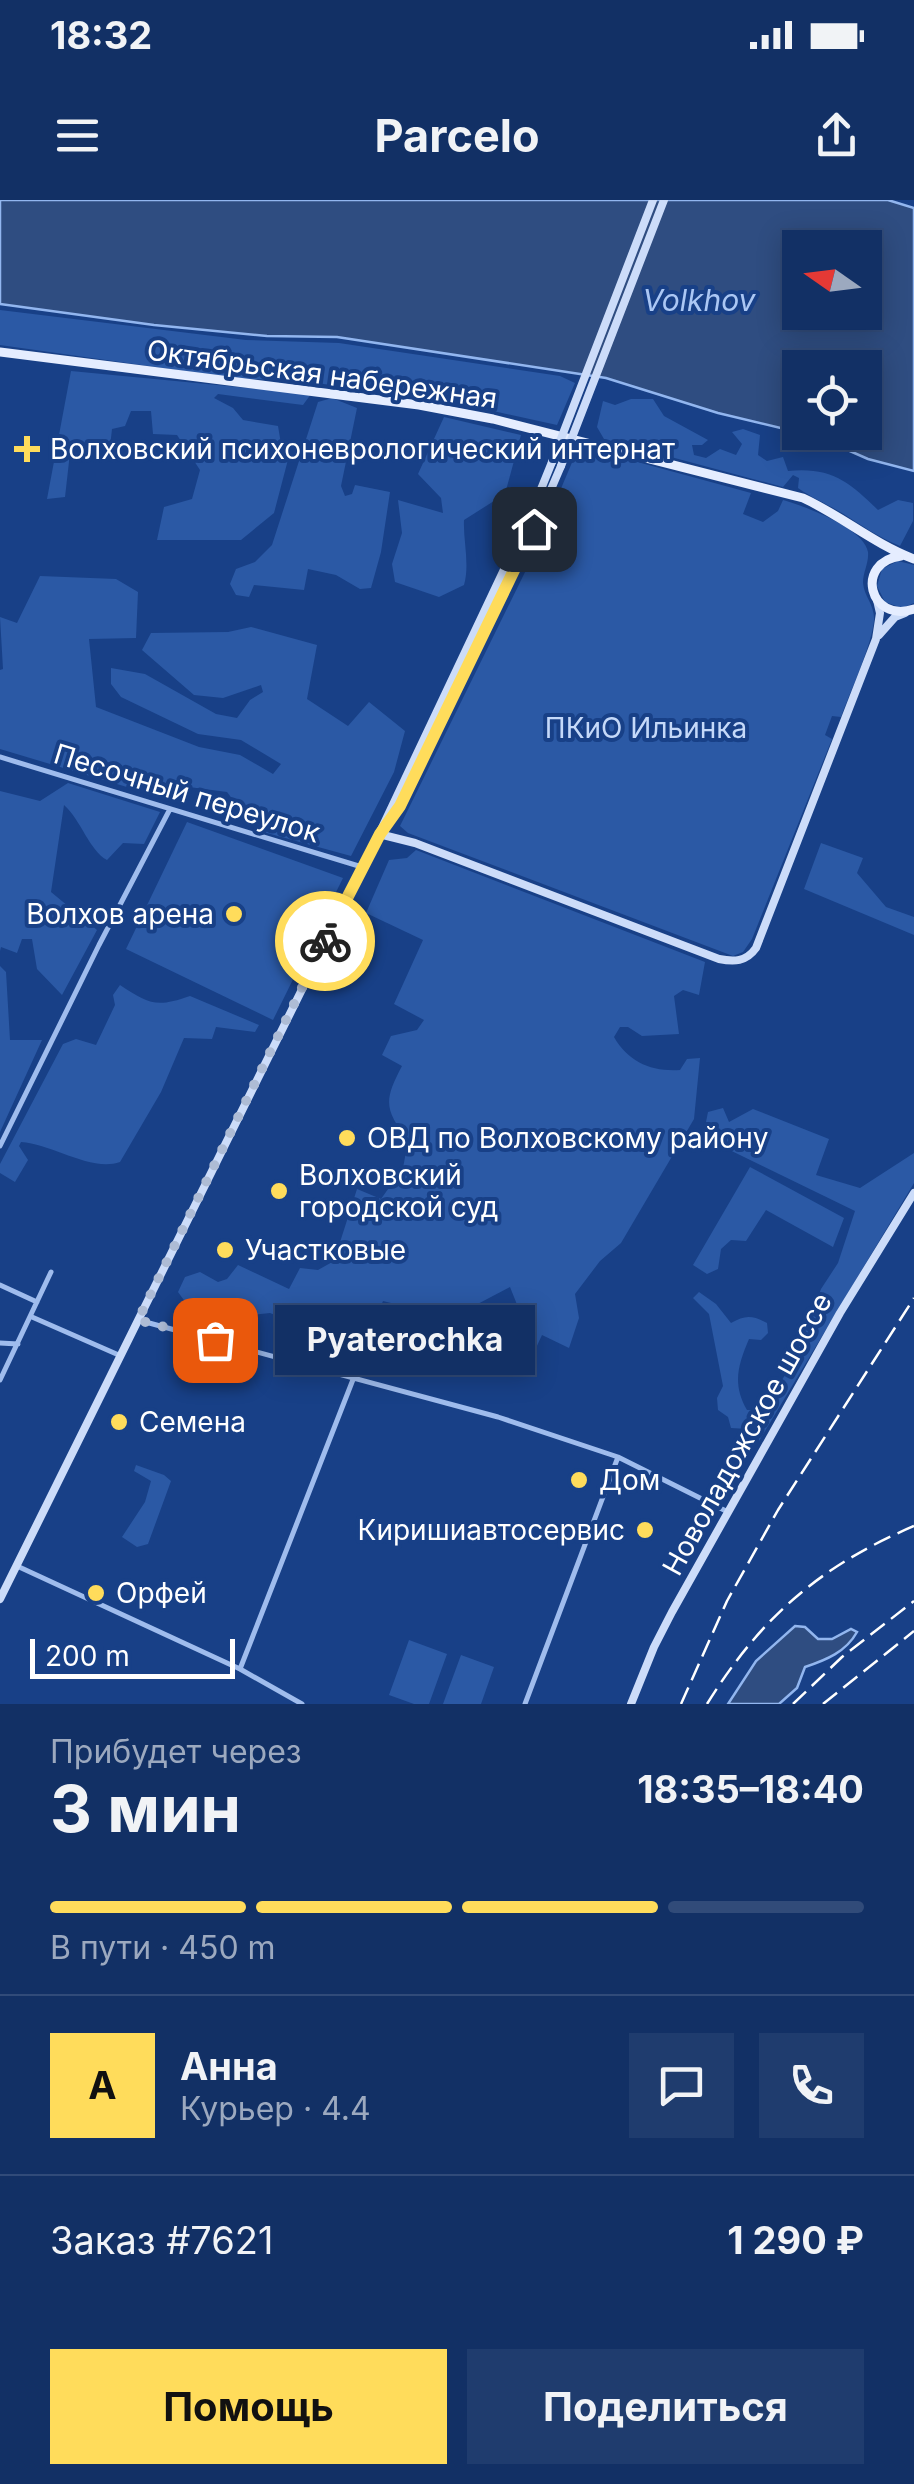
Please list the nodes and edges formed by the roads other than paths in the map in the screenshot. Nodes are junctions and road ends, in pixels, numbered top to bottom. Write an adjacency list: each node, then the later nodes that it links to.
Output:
1 (653, 200): 4 (main road, bridge)
2 (664, 200): 4 (main road, bridge)
3 (0, 352): 5 (main road, Октябрьская набережная)
4 (556, 464): 13 (main road)
5 (865, 536): 6 (main road, Октябрьская набережная); 7 (main road)
6 (909, 558): 7 (main road)
7 (879, 565): 8 (main road)
8 (877, 600): 9 (main road); 10 (main road)
9 (914, 609): 10 (main road)
10 (876, 639): 13 (main road)
11 (0, 758): 12 (street, Песочный переулок)
12 (170, 809): 14 (street, Песочный переулок); 15 (street)
13 (380, 834): 14 (main road)
14 (362, 866): 21 (main road)
15 (0, 1146)
16 (914, 1193): 28 (main road, Новоладожское шоссе)
17 (52, 1272): 19 (street)
18 (0, 1284): 19 (street)
19 (37, 1302): 20 (street)
20 (31, 1316): 23 (street); 24 (street)
21 (138, 1320): 24 (main road); 25 (street)
22 (0, 1343): 23 (street)
23 (18, 1344): 26 (street)
24 (121, 1356): 29 (main road)
25 (354, 1376): 27 (street); 31 (street)
26 (0, 1380)
27 (618, 1456): 28 (street); 33 (street)
28 (728, 1512): 34 (main road, Новоладожское шоссе)
29 (16, 1565): 30 (main road); 31 (street)
30 (1, 1593)
31 (240, 1669): 32 (street)
32 (302, 1704)
33 (525, 1704)
34 (631, 1704)

